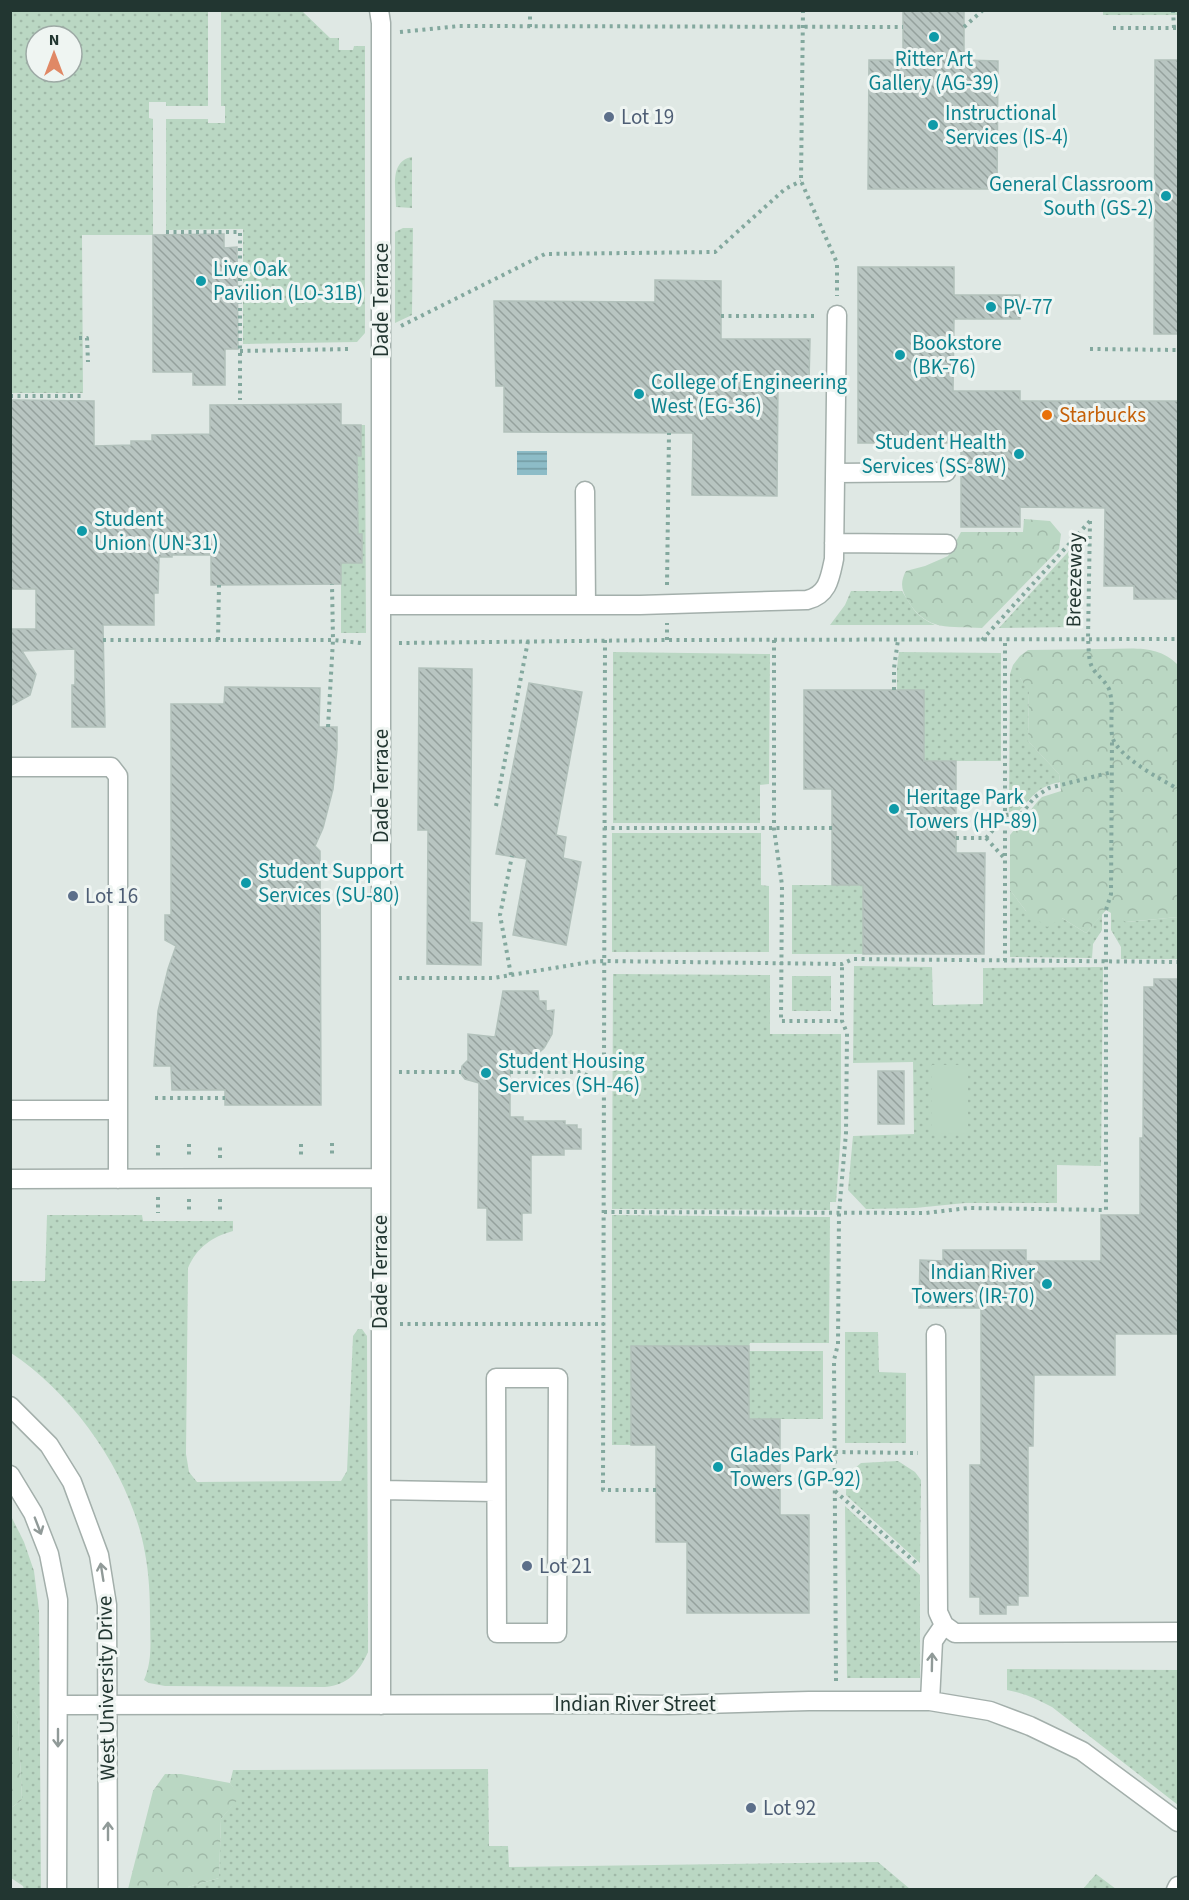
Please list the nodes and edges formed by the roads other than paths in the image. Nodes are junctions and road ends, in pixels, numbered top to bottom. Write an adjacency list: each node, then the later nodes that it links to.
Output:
1 (379, 10): 8 (street, Dade Terrace)
2 (837, 315): 4 (street)
3 (946, 472): 4 (street)
4 (836, 473): 6 (street)
5 (585, 491): 9 (street)
6 (834, 543): 7 (street); 9 (street)
7 (947, 544)
8 (381, 605): 9 (street); 13 (street, Dade Terrace)
9 (586, 605)
10 (10, 766): 12 (street)
11 (10, 1110): 12 (street)
12 (118, 1110): 15 (street)
13 (381, 1178): 15 (street); 19 (street, Dade Terrace)
14 (10, 1179): 15 (street)
15 (118, 1179)
16 (936, 1334): 21 (street)
17 (10, 1406): 25 (street, West University Drive, one-way to 17)
18 (10, 1475): 24 (street, one-way to 24)
19 (381, 1490): 20 (street); 26 (street, Dade Terrace)
20 (495, 1492): 20 (street)
21 (944, 1625): 22 (street); 23 (street, one-way to 21)
22 (1179, 1632)
23 (930, 1701): 26 (street, Indian River Street); 27 (street, Indian River Street)
24 (58, 1705): 25 (street, Indian River Street); 28 (street, one-way to 28)
25 (109, 1705): 26 (street, Indian River Street); 29 (street, West University Drive, one-way to 25)
26 (381, 1705)
27 (1179, 1822)
28 (57, 1890)
29 (108, 1890)

